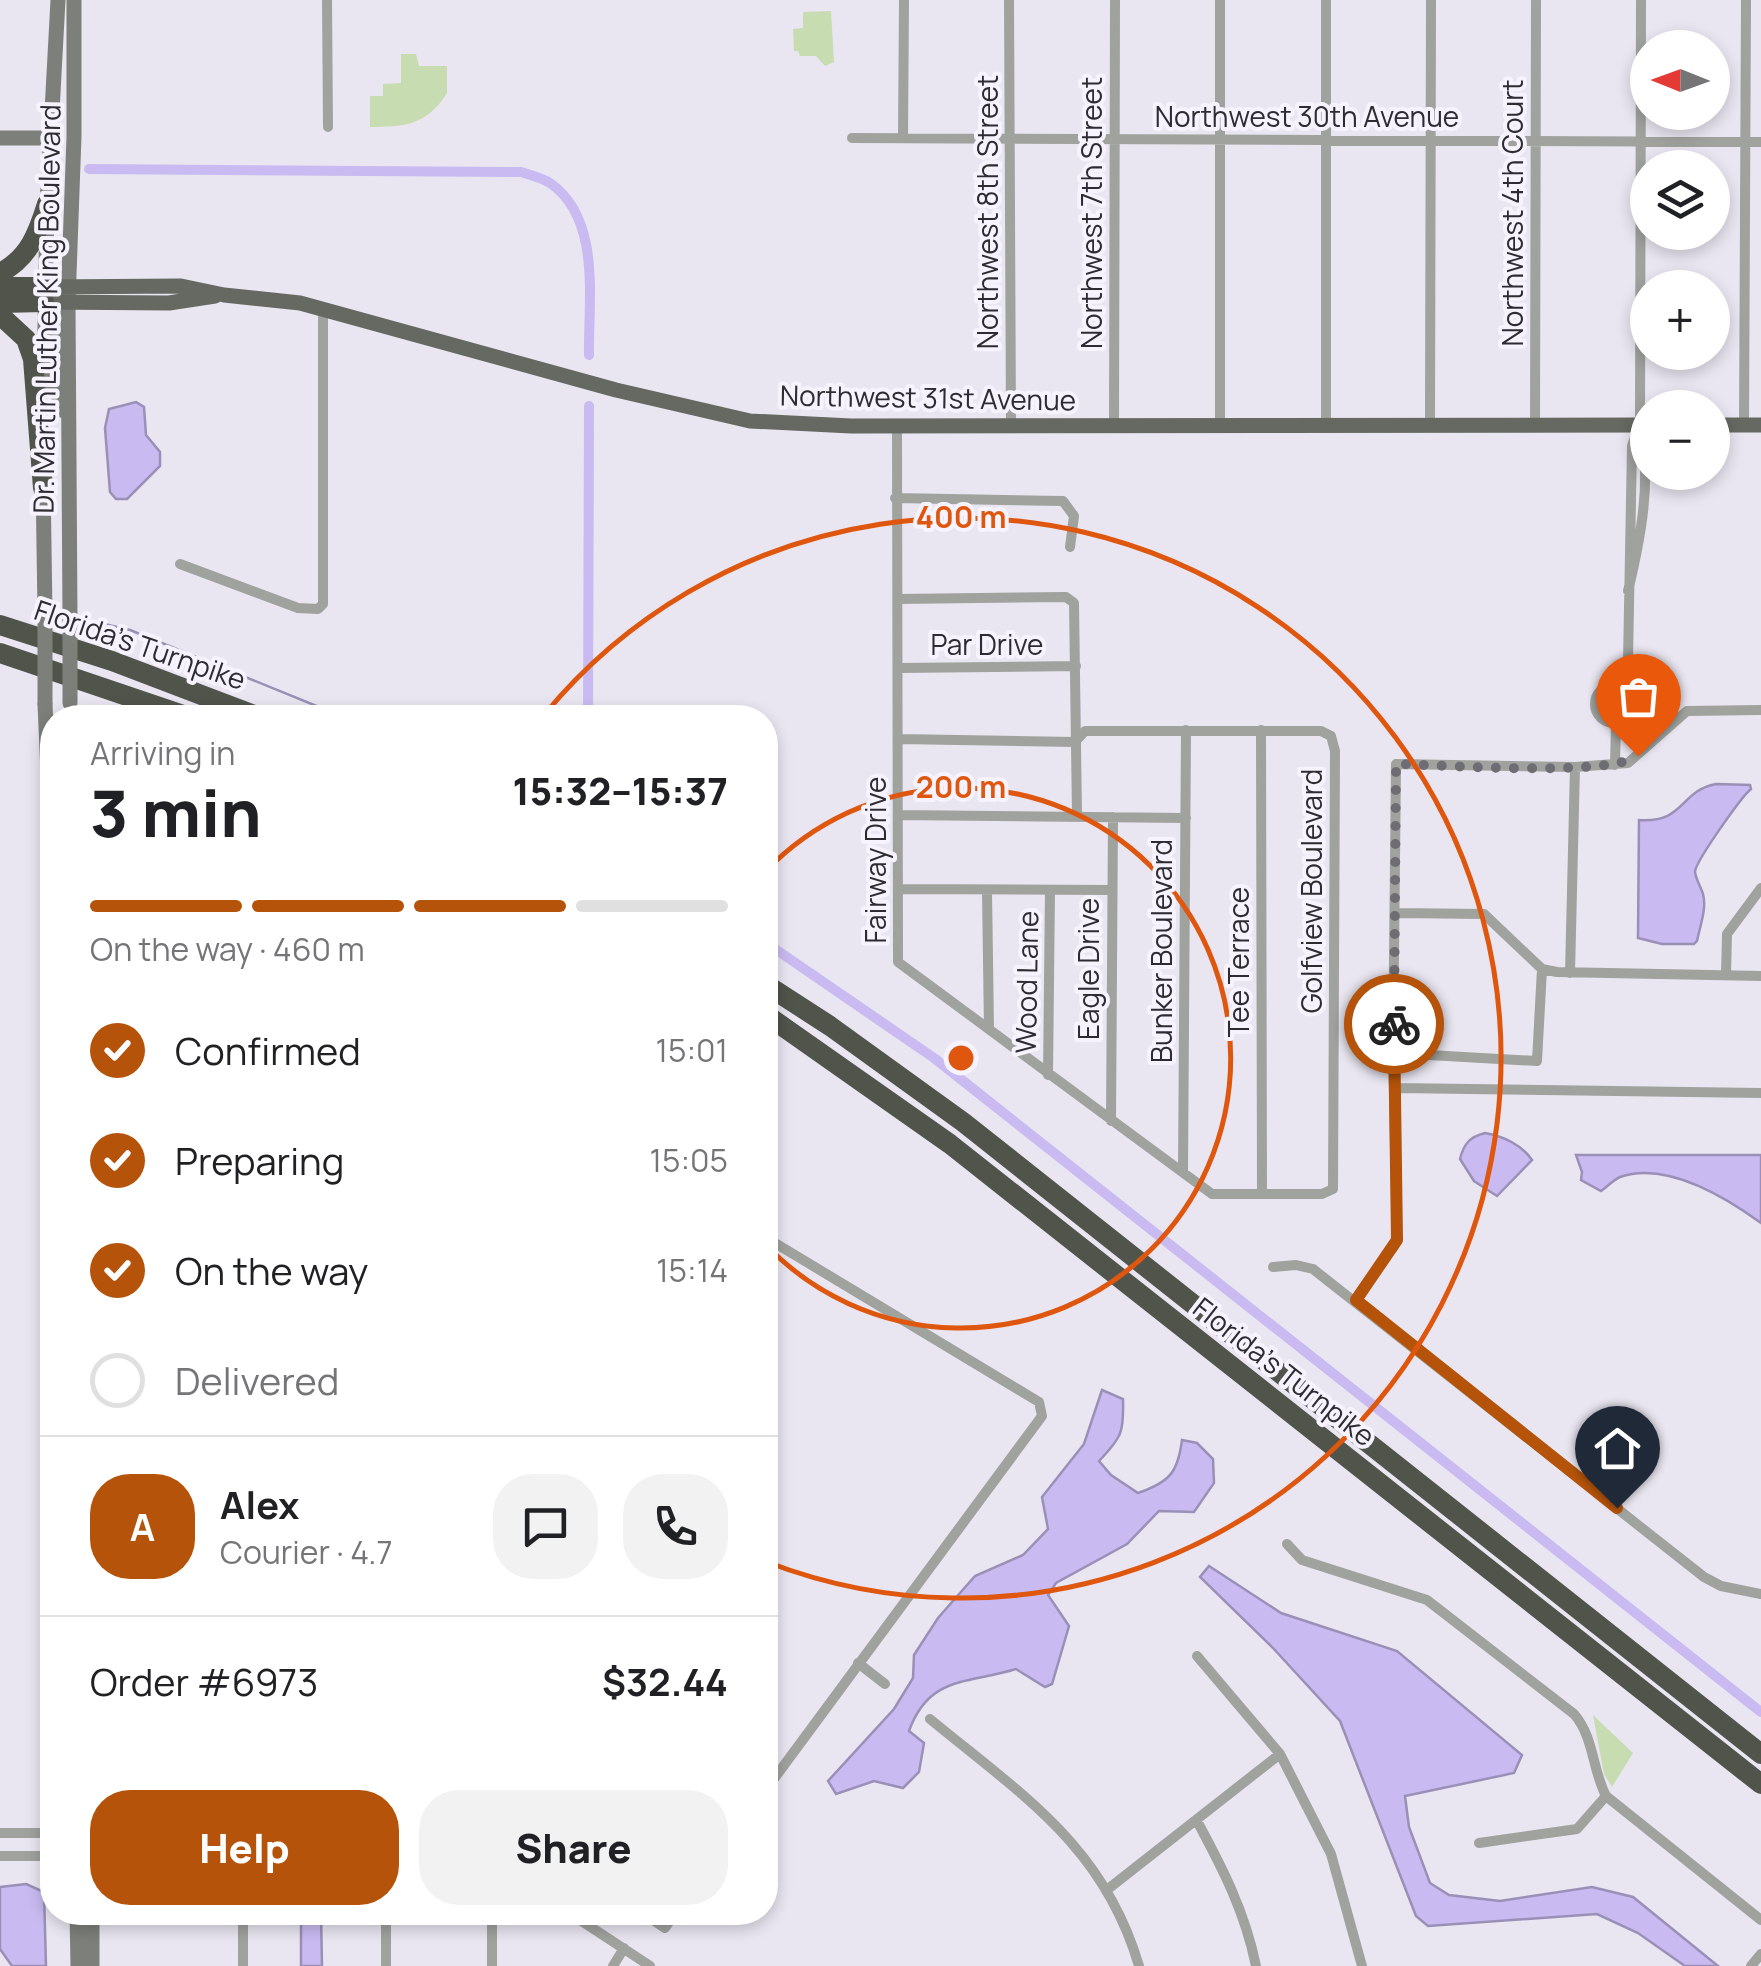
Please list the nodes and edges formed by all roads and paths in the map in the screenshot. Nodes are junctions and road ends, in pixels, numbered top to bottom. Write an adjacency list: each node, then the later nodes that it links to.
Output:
1 (58, 0): 16 (main road, Dr. Martin Luther King Boulevard)
2 (74, 0): 30 (main road, Dr. Martin Luther King Boulevard)
3 (328, 0): 13 (street)
4 (904, 0): 14 (street)
5 (1010, 0): 18 (street, Northwest 8th Street)
6 (1115, 0): 19 (street, Northwest 7th Street)
7 (1220, 0): 20 (street)
8 (1326, 0): 21 (street)
9 (1431, 0): 23 (street)
10 (1536, 0): 22 (street, Northwest 4th Court)
11 (1641, 0): 24 (street)
12 (1746, 0): 25 (street)
13 (328, 127)
14 (903, 137): 17 (street, Northwest 30th Avenue); 18 (street, Northwest 30th Avenue)
15 (0, 138): 16 (main road)
16 (51, 138): 27 (main road, Dr. Martin Luther King Boulevard)
17 (852, 138)
18 (1010, 138): 19 (street, Northwest 30th Avenue); 36 (street, Northwest 8th Street)
19 (1114, 139): 20 (street, Northwest 30th Avenue); 37 (street, Northwest 7th Street)
20 (1220, 140): 21 (street, Northwest 30th Avenue); 43 (street)
21 (1325, 140): 23 (street, Northwest 30th Avenue); 44 (street)
22 (1535, 140): 23 (street, Northwest 30th Avenue); 24 (street, Northwest 30th Avenue); 39 (street, Northwest 4th Court)
23 (1430, 141): 38 (street)
24 (1641, 141): 25 (street, Northwest 30th Avenue); 35 (street)
25 (1746, 142): 26 (street, Northwest 30th Avenue); 41 (street)
26 (1761, 142)
27 (46, 204): 28 (highway); 31 (main road, Dr. Martin Luther King Boulevard)
28 (0, 272)
29 (0, 287): 31 (highway)
30 (69, 294): 31 (main road, Northwest 31st Avenue); 33 (main road, Northwest 31st Avenue); 45 (main road, Dr. Martin Luther King Boulevard)
31 (44, 295): 32 (highway); 45 (main road); 46 (main road, Dr. Martin Luther King Boulevard)
32 (0, 302)
33 (323, 311): 42 (main road, Northwest 31st Avenue); 50 (street)
34 (0, 315): 46 (highway)
35 (1644, 390)
36 (1011, 425): 37 (main road, Northwest 31st Avenue); 42 (main road, Northwest 31st Avenue)
37 (1114, 425): 43 (main road, Northwest 31st Avenue)
38 (1430, 425): 39 (main road, Northwest 31st Avenue); 44 (main road, Northwest 31st Avenue)
39 (1535, 425): 40 (main road, Northwest 31st Avenue)
40 (1630, 425)
41 (1753, 425)
42 (897, 426): 48 (street, Fairway Drive)
43 (1220, 426): 44 (main road, Northwest 31st Avenue)
44 (1326, 426)
45 (69, 460): 60 (main road, Dr. Martin Luther King Boulevard, bridge)
46 (44, 488): 59 (main road, Dr. Martin Luther King Boulevard, bridge)
47 (1631, 490): 56 (street)
48 (895, 498): 49 (street); 51 (street, Fairway Drive)
49 (1070, 547)
50 (180, 564)
51 (898, 598): 54 (street); 55 (street, Fairway Drive)
52 (0, 625): 62 (highway, Florida's Turnpike)
53 (0, 653): 61 (highway, Florida's Turnpike)
54 (1076, 666): 55 (street, Par Drive); 68 (street)
55 (898, 668): 67 (street, Fairway Drive)
56 (1622, 686): 58 (street); 64 (street)
57 (1669, 693): 58 (street)
58 (1633, 701): 64 (street)
59 (45, 705)
60 (70, 705)
61 (154, 705)
62 (228, 705)
63 (1761, 710): 69 (street)
64 (1616, 723): 69 (street)
65 (1186, 730): 66 (street, Golfview Boulevard); 68 (street, Golfview Boulevard); 74 (street, Bunker Boulevard)
66 (1261, 730): 94 (street, Golfview Boulevard); 95 (street, Tee Terrace)
67 (898, 738): 68 (street, Golfview Boulevard); 71 (street, Fairway Drive)
68 (1075, 742): 72 (street)
69 (1615, 765): 70 (street)
70 (1575, 767): 80 (street); 82 (street)
71 (898, 815): 72 (street); 76 (street, Fairway Drive)
72 (1078, 816): 73 (street)
73 (1113, 817): 74 (street); 79 (street, Eagle Drive)
74 (1186, 818): 93 (street, Bunker Boulevard)
75 (1761, 888): 83 (street)
76 (898, 889): 77 (street); 87 (street, Fairway Drive)
77 (986, 890): 78 (street); 87 (street)
78 (1050, 890): 79 (street); 89 (street, Wood Lane)
79 (1112, 890): 92 (street, Eagle Drive)
80 (1396, 914): 81 (street); 88 (street)
81 (1542, 969): 82 (street); 88 (street)
82 (1570, 972): 83 (street)
83 (1726, 976): 84 (street)
84 (1761, 976)
85 (778, 992): 106 (highway, Florida's Turnpike)
86 (778, 1023): 108 (highway, Florida's Turnpike)
87 (989, 1030): 89 (street, Fairway Drive)
88 (1393, 1053): 90 (street)
89 (1048, 1075): 92 (street, Fairway Drive)
90 (1396, 1088): 91 (street); 98 (street)
91 (1761, 1093)
92 (1111, 1122): 93 (street, Fairway Drive)
93 (1183, 1172): 95 (street, Fairway Drive)
94 (1333, 1189): 95 (street, Fairway Drive)
95 (1262, 1194)
96 (778, 1245): 102 (street)
97 (1274, 1268): 98 (street)
98 (1356, 1300): 100 (street)
99 (1287, 1544): 109 (street)
100 (1761, 1594)
101 (1197, 1656): 105 (street)
102 (858, 1663): 103 (street); 107 (street)
103 (884, 1684)
104 (930, 1720): 116 (street)
105 (1280, 1754): 110 (street); 135 (street)
106 (1761, 1754)
107 (778, 1773)
108 (1761, 1784)
109 (1606, 1796): 113 (street); 117 (street)
110 (1196, 1821): 116 (street); 134 (street)
111 (0, 1832): 112 (street)
112 (40, 1833)
113 (1480, 1843)
114 (0, 1856): 115 (street)
115 (40, 1856)
116 (1108, 1889): 133 (street)
117 (1761, 1920)
118 (77, 1925): 126 (main road)
119 (92, 1925): 127 (main road)
120 (243, 1925): 128 (street)
121 (386, 1925): 129 (street)
122 (492, 1925): 130 (street)
123 (588, 1925): 124 (street)
124 (624, 1948): 131 (street); 132 (street)
125 (1761, 1954): 136 (street)
126 (78, 1966)
127 (92, 1966)
128 (243, 1966)
129 (386, 1966)
130 (492, 1966)
131 (612, 1966)
132 (650, 1966)
133 (1139, 1966)
134 (1256, 1966)
135 (1362, 1966)
136 (1751, 1966)

